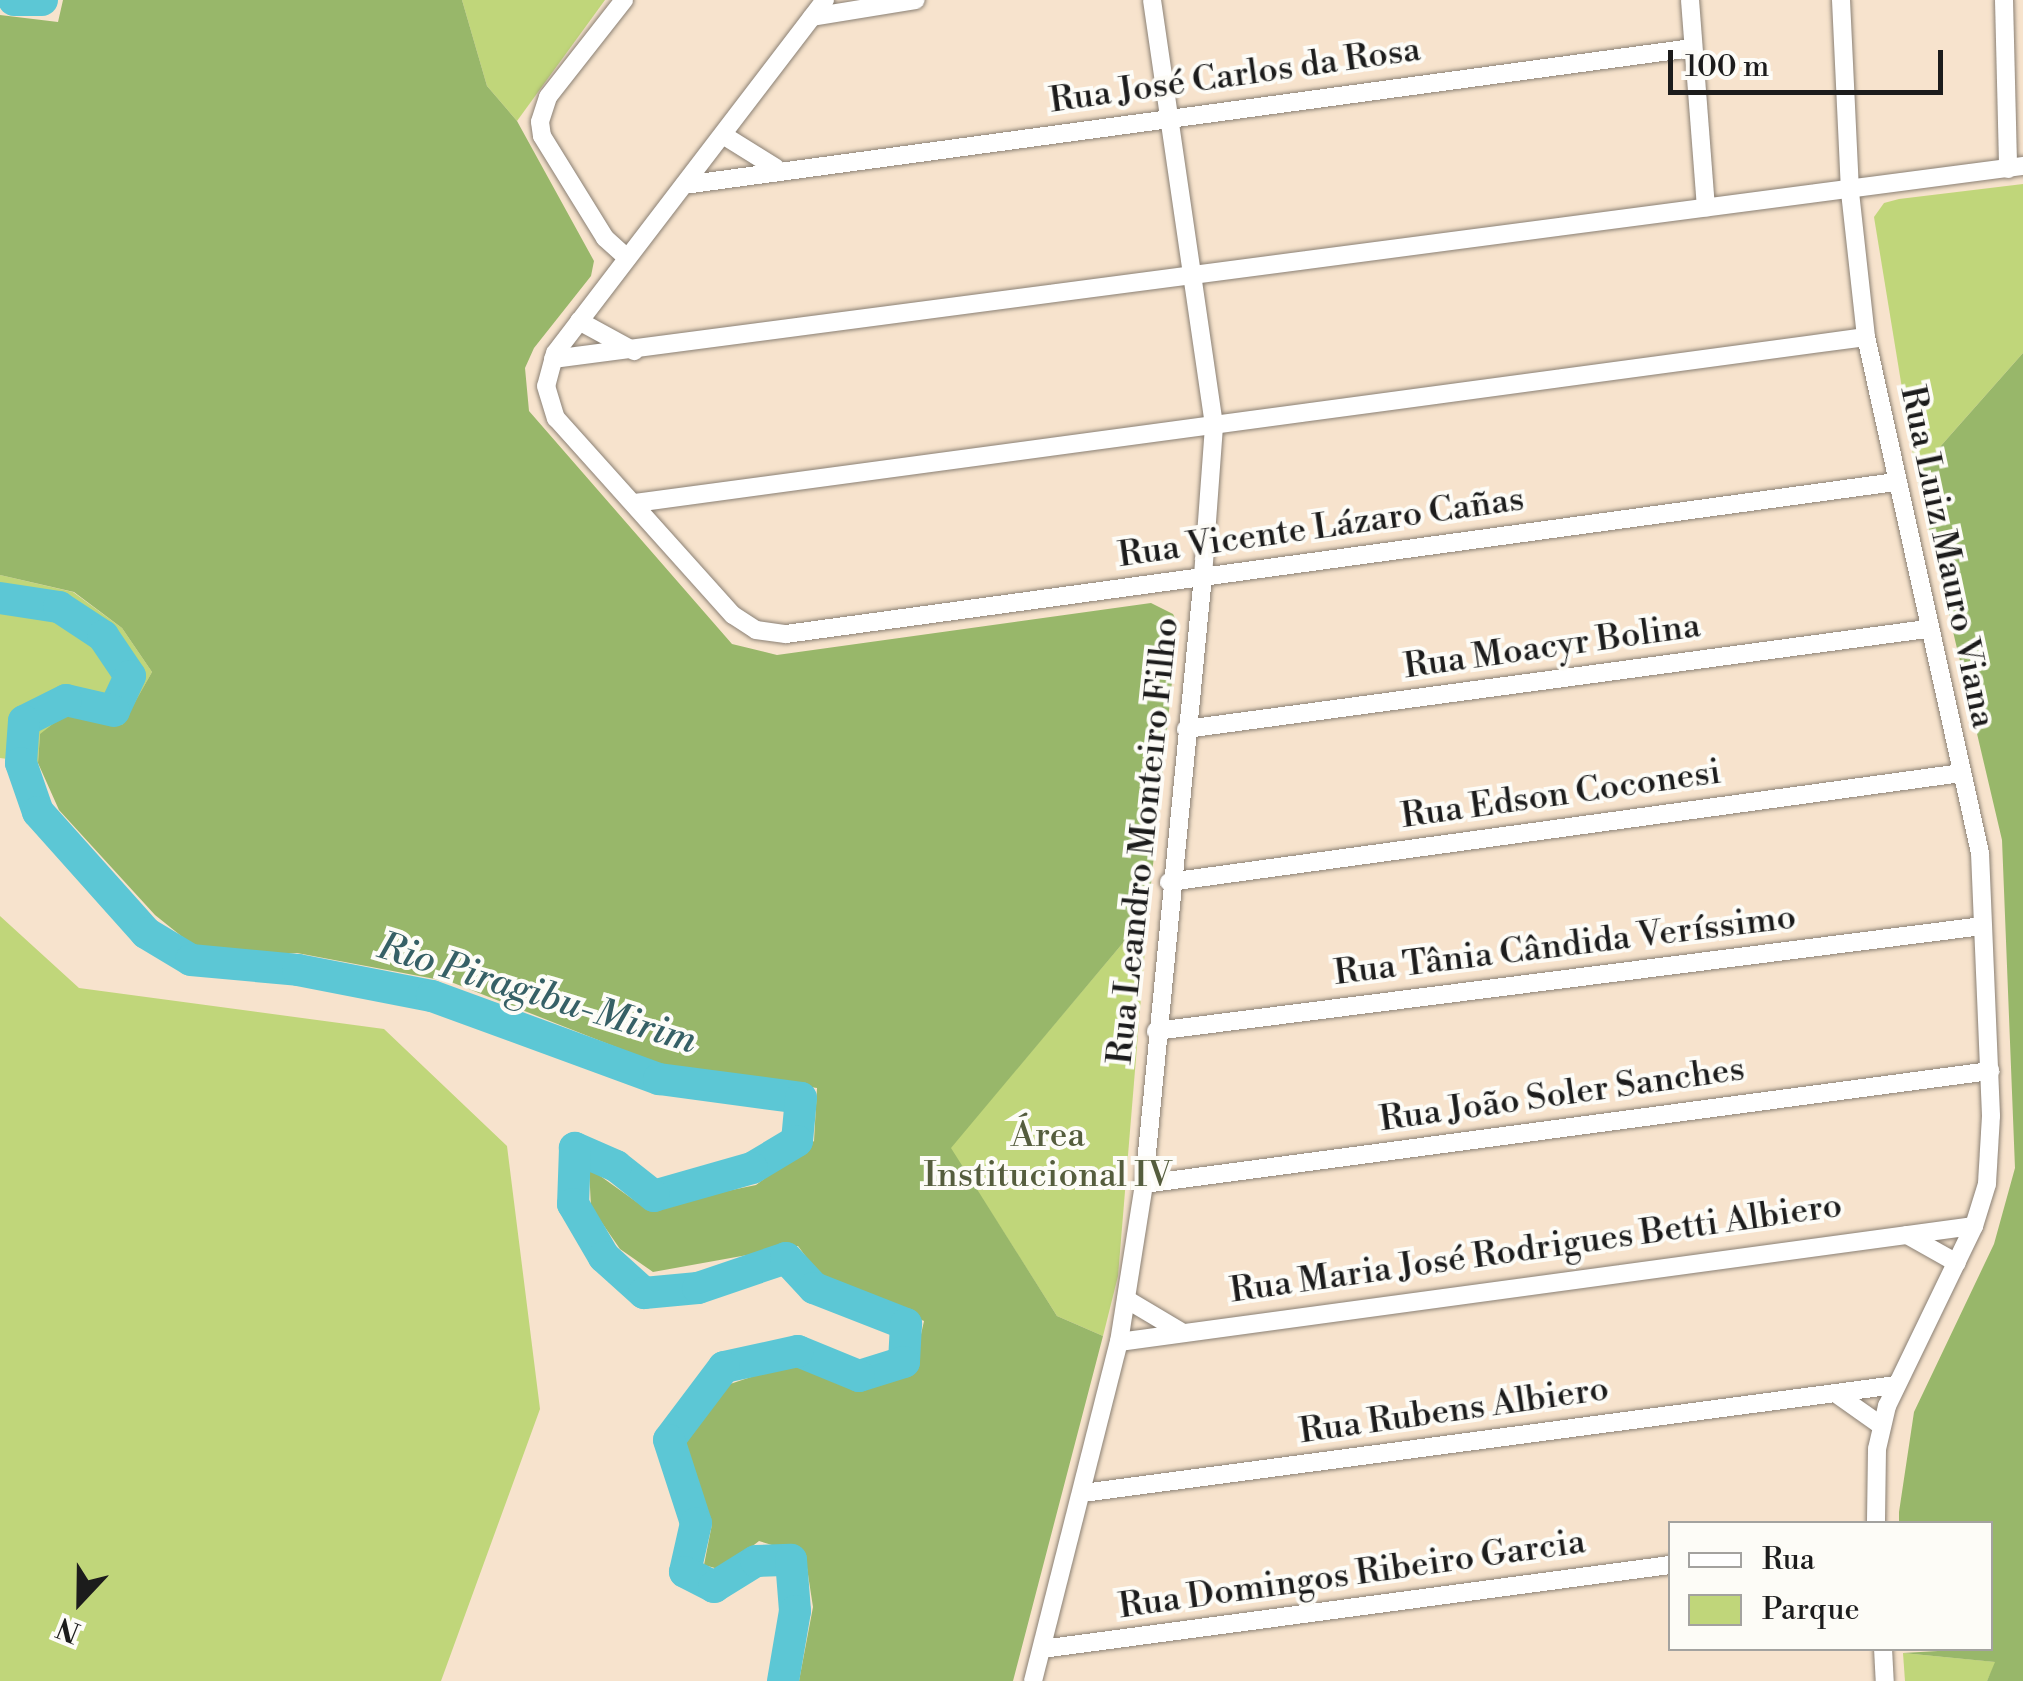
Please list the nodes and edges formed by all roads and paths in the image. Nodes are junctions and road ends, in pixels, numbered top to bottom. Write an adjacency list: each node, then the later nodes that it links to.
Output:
1 (624, 0): 17 (street)
2 (825, 0): 8 (street)
3 (915, 0): 8 (street)
4 (1152, 0): 10 (street, Rua Leandro Monteiro Filho)
5 (1690, 0): 9 (street)
6 (1842, 0): 15 (street, Rua Luiz Mauro Viana)
7 (2004, 0): 12 (street)
8 (812, 17): 11 (street)
9 (1692, 48): 10 (street, Rua José Carlos da Rosa); 16 (street)
10 (1170, 117): 13 (street, Rua José Carlos da Rosa); 18 (street, Rua Leandro Monteiro Filho)
11 (722, 134): 13 (street); 14 (street)
12 (2016, 168): 15 (street)
13 (786, 169): 14 (street, Rua José Carlos da Rosa)
14 (684, 185): 17 (street)
15 (1850, 192): 16 (street); 20 (street, Rua Luiz Mauro Viana)
16 (1706, 207): 18 (street)
17 (627, 258): 19 (street)
18 (1194, 276): 21 (street); 23 (street, Rua Leandro Monteiro Filho)
19 (579, 321): 21 (street); 22 (street)
20 (1866, 336): 23 (street); 24 (street, Rua Luiz Mauro Viana)
21 (640, 352): 22 (street)
22 (553, 360): 25 (street)
23 (1214, 425): 25 (street); 26 (street, Rua Leandro Monteiro Filho)
24 (1895, 482): 26 (street, Rua Vicente Lázaro Cañas); 27 (street, Rua Luiz Mauro Viana)
25 (635, 503): 26 (street, Rua Vicente Lázaro Cañas)
26 (1203, 576): 28 (street, Rua Leandro Monteiro Filho)
27 (1927, 630): 28 (street, Rua Moacyr Bolina); 29 (street, Rua Luiz Mauro Viana)
28 (1186, 729): 30 (street, Rua Leandro Monteiro Filho)
29 (1962, 773): 30 (street, Rua Edson Coconesi); 31 (street, Rua Luiz Mauro Viana)
30 (1169, 882): 32 (street, Rua Leandro Monteiro Filho)
31 (1982, 926): 32 (street, Rua Tânia Cândida Veríssimo); 33 (street, Rua Luiz Mauro Viana)
32 (1156, 1032): 34 (street, Rua Leandro Monteiro Filho)
33 (1990, 1072): 34 (street, Rua João Soler Sanches); 35 (street, Rua Luiz Mauro Viana)
34 (1144, 1184): 38 (street, Rua Leandro Monteiro Filho)
35 (1974, 1226): 36 (street, Rua Maria José Rodrigues Betti Albiero); 37 (street, Rua Luiz Mauro Viana)
36 (1902, 1233): 37 (street); 39 (street, Rua Maria José Rodrigues Betti Albiero)
37 (1957, 1263): 41 (street, Rua Luiz Mauro Viana)
38 (1126, 1299): 39 (street); 40 (street, Rua Leandro Monteiro Filho)
39 (1180, 1330): 40 (street, Rua Maria José Rodrigues Betti Albiero)
40 (1119, 1342): 44 (street, Rua Leandro Monteiro Filho)
41 (1896, 1385): 42 (street, Rua Rubens Albiero); 43 (street, Rua Luiz Mauro Viana)
42 (1835, 1392): 43 (street); 44 (street, Rua Rubens Albiero)
43 (1882, 1426): 45 (street, Rua Luiz Mauro Viana)
44 (1082, 1493): 47 (street, Rua Leandro Monteiro Filho)
45 (1876, 1521)
46 (1668, 1565): 47 (street, Rua Domingos Ribeiro Garcia)
47 (1042, 1649): 49 (street, Rua Leandro Monteiro Filho)
48 (1883, 1651): 50 (street)
49 (1033, 1681)
50 (1885, 1681)

